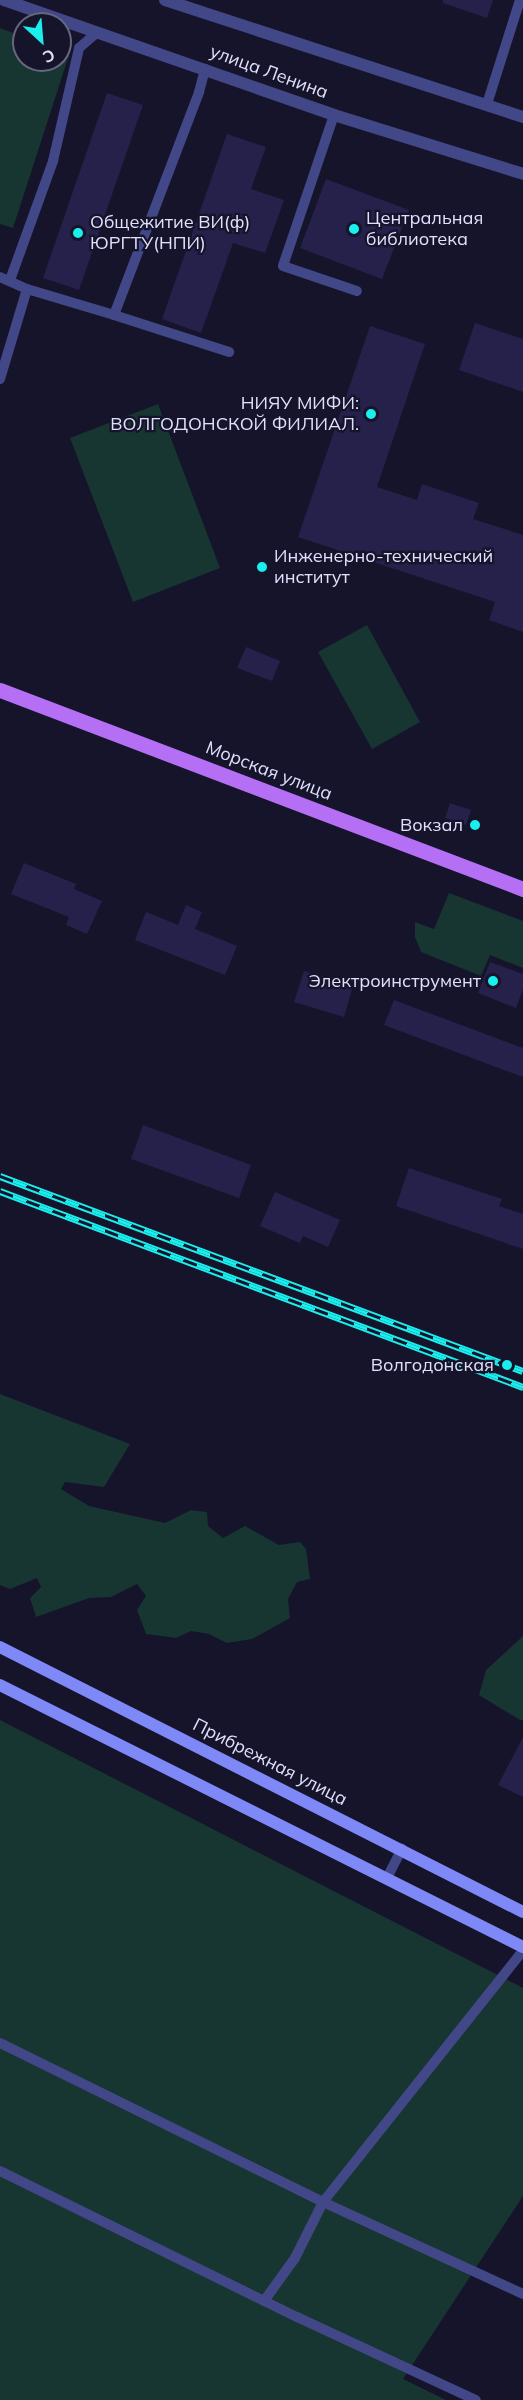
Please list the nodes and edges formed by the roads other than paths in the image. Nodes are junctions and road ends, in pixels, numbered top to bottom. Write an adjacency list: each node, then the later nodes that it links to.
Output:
1 (4, 0): 4 (street, улица Ленина)
2 (165, 0): 6 (street, улица Ленина)
3 (520, 0): 6 (lane)
4 (96, 33): 5 (street, улица Ленина); 10 (lane)
5 (205, 69): 7 (street, улица Ленина); 13 (lane)
6 (487, 104): 8 (street, улица Ленина)
7 (334, 115): 9 (street, улица Ленина); 12 (lane)
8 (523, 117)
9 (523, 174)
10 (5, 279): 11 (lane)
11 (27, 289): 13 (lane); 15 (lane)
12 (357, 291)
13 (114, 315): 14 (lane)
14 (230, 352)
15 (0, 379)
16 (0, 690): 17 (main road, Морская улица)
17 (523, 889)
18 (0, 1647): 20 (main road, Прибрежная улица)
19 (0, 1685): 21 (main road)
20 (402, 1849): 21 (lane); 22 (main road, Прибрежная улица)
21 (387, 1878): 23 (main road)
22 (523, 1911)
23 (523, 1949): 26 (lane)
24 (0, 2043): 26 (lane)
25 (0, 2171): 28 (lane)
26 (323, 2202): 27 (lane); 28 (lane)
27 (523, 2294)
28 (264, 2301): 29 (lane)
29 (476, 2400)

